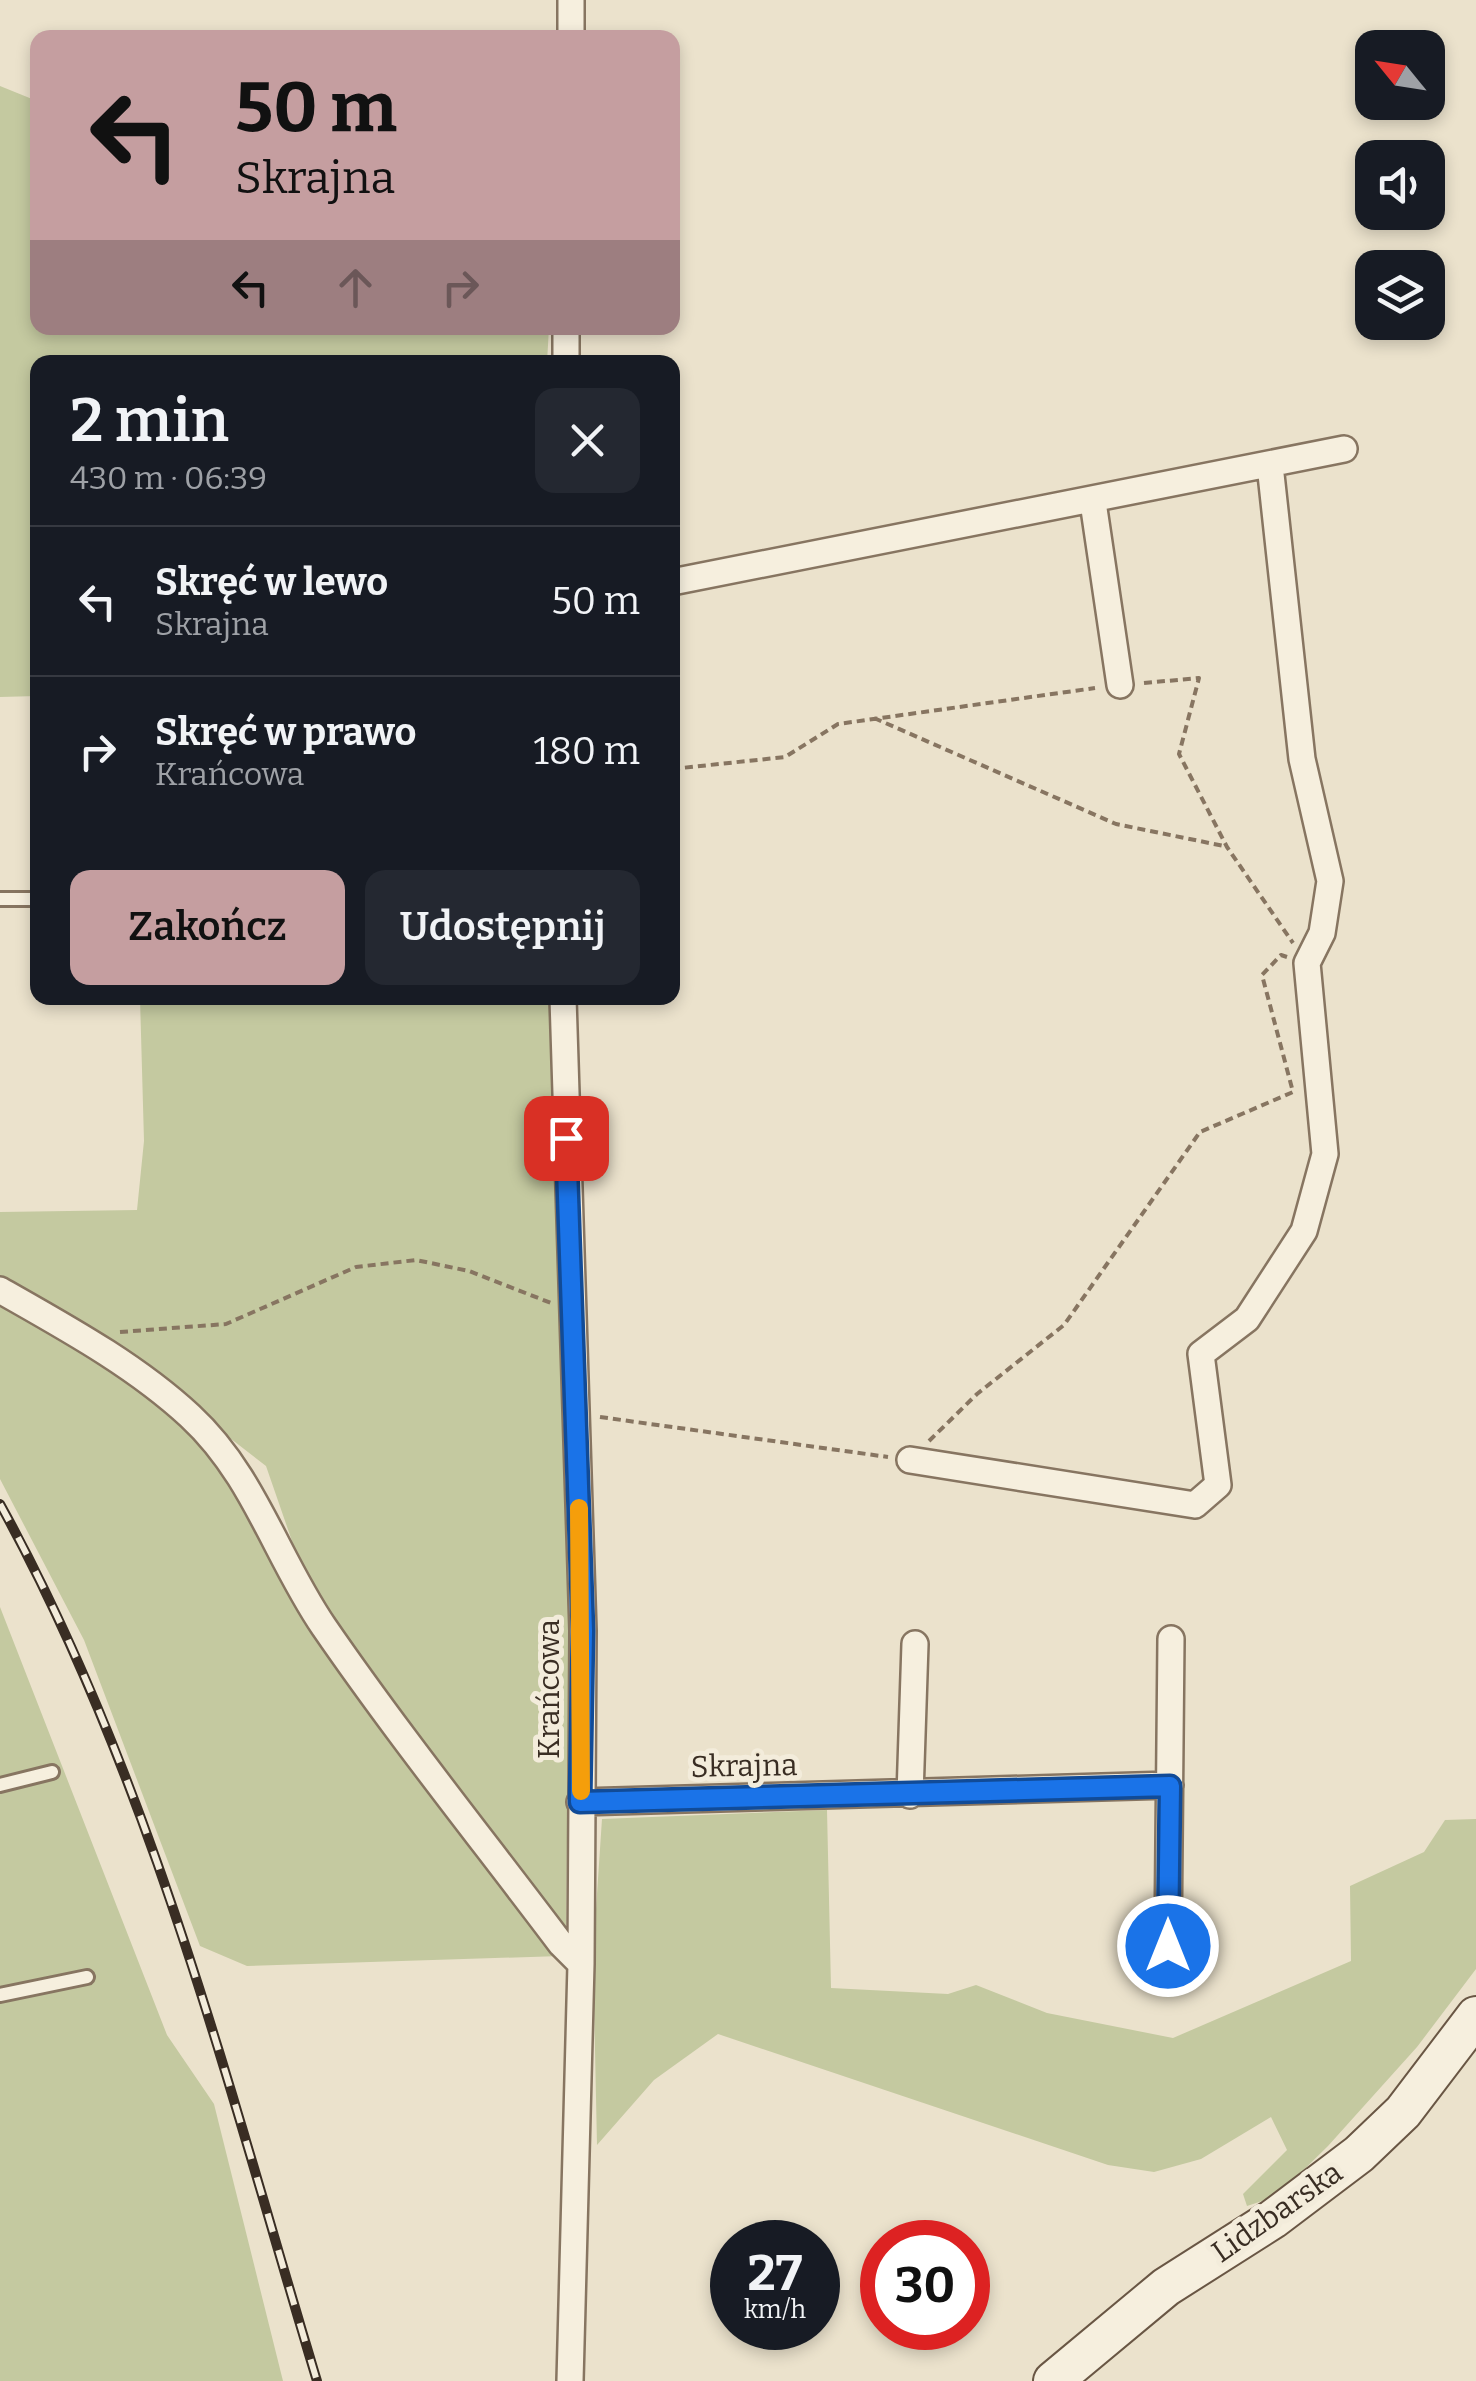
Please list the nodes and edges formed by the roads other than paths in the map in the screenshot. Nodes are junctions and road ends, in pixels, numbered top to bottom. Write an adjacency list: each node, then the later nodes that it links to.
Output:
1 (571, 0): 2 (street)
2 (571, 30)
3 (1344, 450): 4 (street)
4 (1270, 465): 5 (street); 12 (street)
5 (1092, 502): 6 (street); 7 (street)
6 (680, 580)
7 (1120, 685)
8 (0, 898): 9 (lane)
9 (30, 899)
10 (562, 1005): 19 (street, Krańcowa)
11 (0, 1290): 21 (street)
12 (910, 1460)
13 (1170, 1638): 17 (street)
14 (916, 1644): 18 (street)
15 (52, 1772): 16 (lane)
16 (0, 1784)
17 (1170, 1786): 18 (street, Skrajna); 20 (street)
18 (910, 1795): 19 (street, Skrajna)
19 (580, 1802): 21 (street, Krańcowa)
20 (1168, 1946)
21 (581, 1964): 25 (street, Krańcowa)
22 (88, 1976): 23 (lane)
23 (0, 1995)
24 (1476, 2016): 26 (main road, Lidzbarska)
25 (570, 2381)
26 (1053, 2381)

